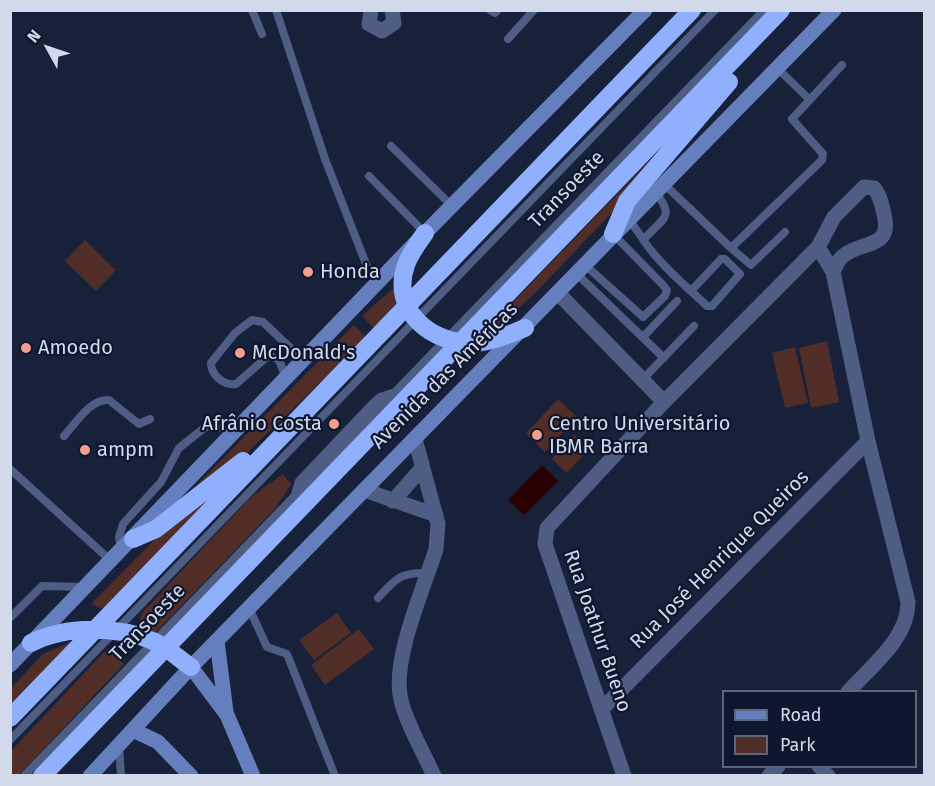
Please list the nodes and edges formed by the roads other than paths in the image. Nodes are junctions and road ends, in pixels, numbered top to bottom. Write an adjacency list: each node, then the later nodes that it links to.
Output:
1 (252, 10): 14 (lane)
2 (276, 10): 33 (lane)
3 (490, 10): 4 (lane)
4 (498, 10)
5 (534, 10): 15 (lane)
6 (645, 10): 23 (main road)
7 (692, 10): 37 (highway)
8 (715, 10): 37 (lane, Transoeste)
9 (764, 10): 41 (lane, Transoeste)
10 (781, 10): 16 (highway, Avenida das Américas)
11 (834, 10): 18 (main road, Avenida das Américas)
12 (369, 12): 13 (street)
13 (396, 13)
14 (262, 34)
15 (508, 39)
16 (746, 47): 27 (highway); 41 (highway, Avenida das Américas)
17 (842, 65): 19 (lane)
18 (777, 68): 19 (lane); 22 (main road, Avenida das Américas)
19 (809, 99): 30 (lane)
20 (391, 146): 23 (lane)
21 (369, 176): 26 (lane)
22 (659, 187): 24 (main road, Avenida das Américas); 28 (lane); 30 (lane)
23 (452, 206): 26 (main road)
24 (628, 219): 27 (main road, Avenida das Américas); 28 (lane)
25 (784, 232): 30 (lane)
26 (425, 233): 33 (main road); 37 (highway)
27 (613, 234): 31 (main road, Avenida das Américas); 31 (lane)
28 (644, 239): 34 (lane)
29 (818, 247): 32 (street); 32 (street, Rua Joathur Bueno); 46 (street, Rua Joathur Bueno)
30 (731, 248)
31 (581, 269): 35 (main road, Avenida das Américas); 40 (lane)
32 (833, 272): 52 (street)
33 (381, 281): 43 (main road)
34 (692, 291): 34 (lane)
35 (558, 293): 39 (main road, Avenida das Américas); 45 (street)
36 (677, 301): 40 (lane)
37 (410, 312): 41 (highway); 48 (highway); 64 (lane, Transoeste)
38 (694, 326): 42 (lane)
39 (525, 328): 41 (highway); 51 (main road, Avenida das Américas)
40 (643, 337): 42 (lane)
41 (453, 341): 67 (highway, Avenida das Américas); 67 (lane, Transoeste)
42 (664, 358): 45 (lane)
43 (304, 361): 44 (main road); 44 (lane)
44 (287, 380): 49 (main road)
45 (642, 380): 46 (street)
46 (664, 402): 71 (street, Rua Joathur Bueno)
47 (150, 419): 50 (lane)
48 (293, 425): 58 (highway); 64 (highway)
49 (237, 431): 58 (main road); 58 (lane)
50 (64, 436)
51 (414, 439): 53 (street); 55 (main road, Avenida das Américas)
52 (868, 441): 70 (street); 71 (street, Rua José Henrique Queiros)
53 (422, 468): 56 (street); 57 (street)
54 (10, 469): 58 (lane)
55 (364, 490): 56 (street); 62 (main road, Avenida das Américas)
56 (393, 501): 57 (street)
57 (436, 515): 59 (street)
58 (121, 550): 60 (main road)
59 (428, 573): 61 (lane); 84 (street)
60 (85, 587): 63 (lane); 66 (main road)
61 (378, 598)
62 (249, 608): 65 (main road, Avenida das Américas); 83 (lane)
63 (12, 614)
64 (105, 631): 66 (highway); 67 (highway); 73 (highway); 75 (lane, Transoeste)
65 (217, 641): 69 (main road, Avenida das Américas); 72 (main road)
66 (31, 643): 68 (main road)
67 (159, 644): 69 (highway); 77 (lane, Transoeste); 78 (highway, Avenida das Américas)
68 (12, 657)
69 (191, 667): 72 (main road); 74 (main road, Avenida das Américas)
70 (850, 690)
71 (602, 709): 85 (street, Rua Joathur Bueno)
72 (226, 715): 82 (main road)
73 (10, 718)
74 (133, 730): 76 (main road, Avenida das Américas); 81 (main road)
75 (10, 740)
76 (119, 745): 79 (main road, Avenida das Américas); 80 (lane)
77 (24, 776)
78 (42, 776)
79 (90, 776)
80 (121, 776)
81 (192, 776)
82 (253, 776)
83 (335, 776)
84 (434, 776)
85 (624, 776)

